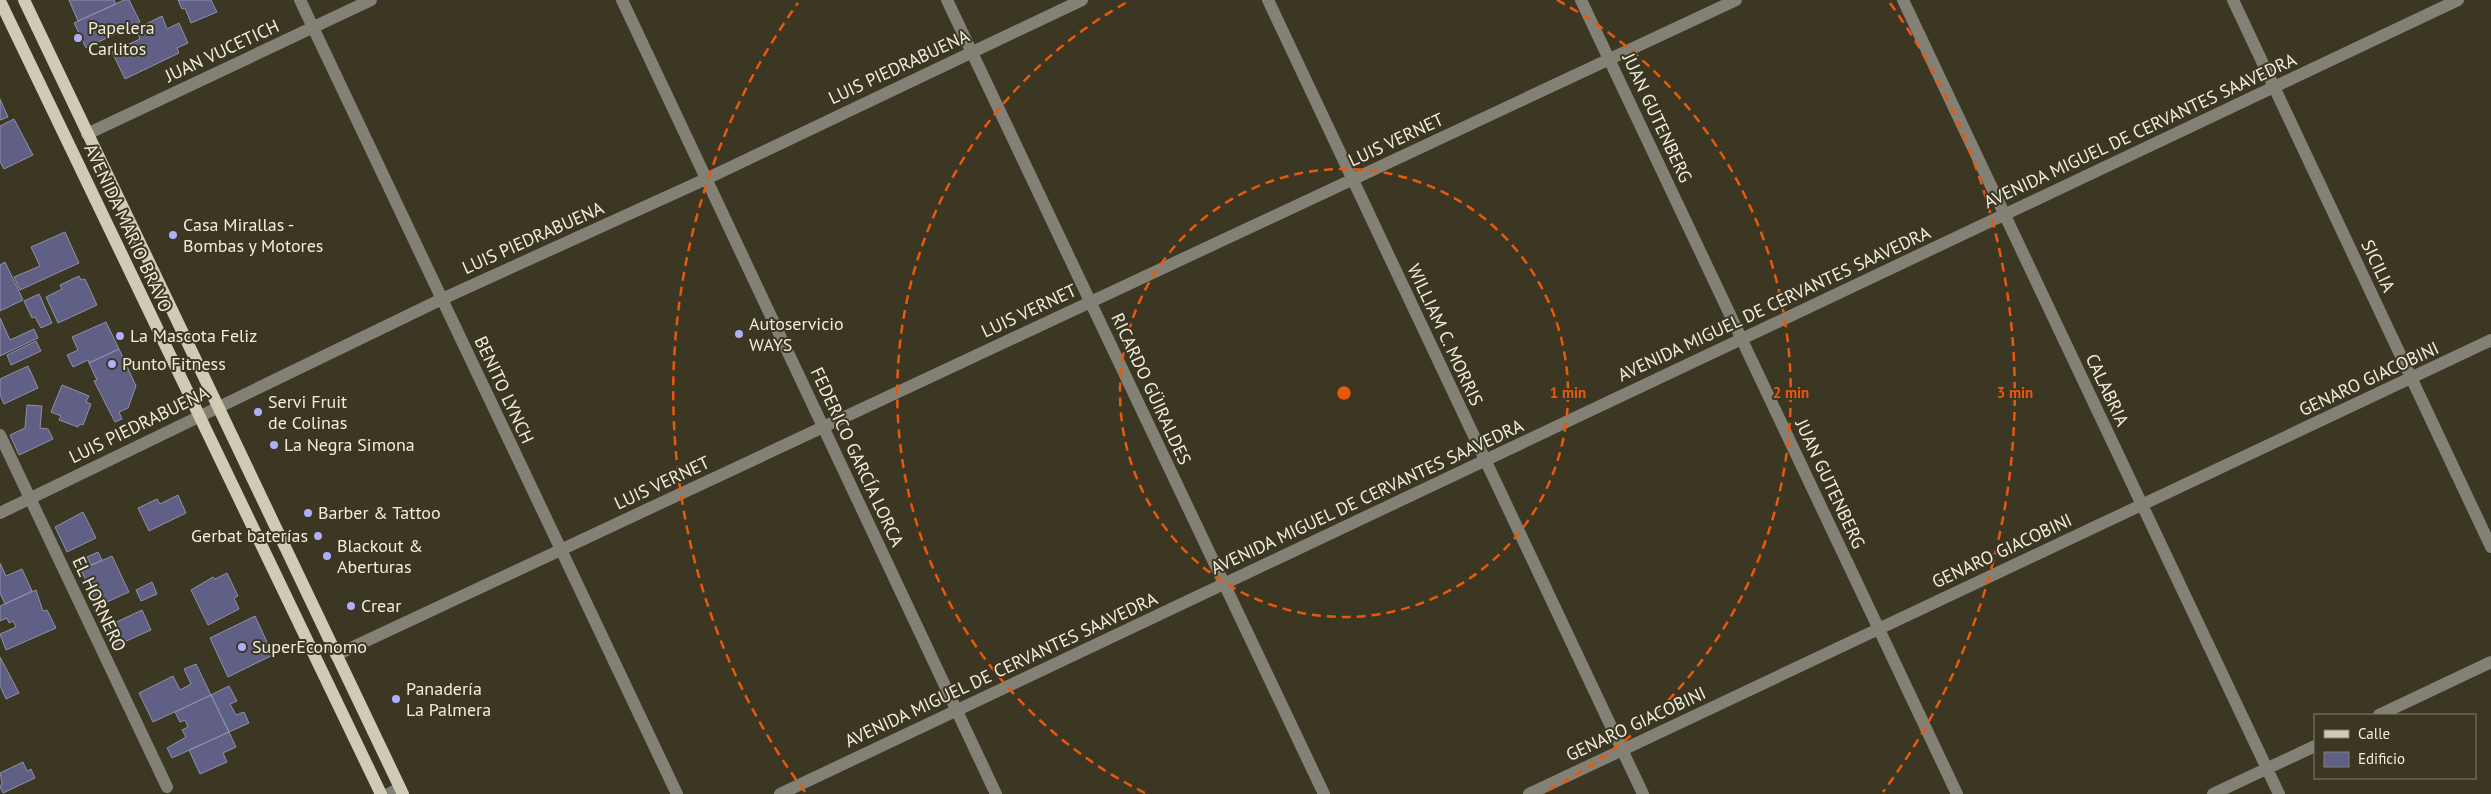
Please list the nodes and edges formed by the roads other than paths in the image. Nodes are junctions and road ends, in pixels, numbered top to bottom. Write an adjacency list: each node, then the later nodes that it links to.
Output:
1 (24, 0): 18 (main road, AVENIDA MARIO BRAVO)
2 (300, 0): 14 (street, BENITO LYNCH)
3 (371, 0): 14 (street, JUAN VUCETICH)
4 (622, 0): 19 (street, FEDERICO GARCÍA LORCA)
5 (947, 0): 15 (street, RICARDO GÜIRALDES)
6 (1082, 0): 15 (street, LUIS PIEDRABUENA)
7 (1268, 0): 20 (street, WILLIAM C. MORRIS)
8 (1581, 0): 16 (street, JUAN GUTENBERG)
9 (1736, 0): 16 (street, LUIS VERNET)
10 (1904, 0): 21 (street, CALABRIA)
11 (2233, 0): 17 (street, SICILIA)
12 (2458, 0): 17 (street, AVENIDA MIGUEL DE CERVANTES SAAVEDRA)
13 (0, 1): 28 (main road, AVENIDA MARIO BRAVO)
14 (313, 27): 18 (street, JUAN VUCETICH); 22 (street, BENITO LYNCH)
15 (971, 52): 19 (street, LUIS PIEDRABUENA); 23 (street, RICARDO GÜIRALDES)
16 (1609, 59): 20 (street, LUIS VERNET); 24 (street, JUAN GUTENBERG)
17 (2274, 87): 21 (street, AVENIDA MIGUEL DE CERVANTES SAAVEDRA); 26 (street, SICILIA)
18 (87, 134): 27 (main road, AVENIDA MARIO BRAVO)
19 (706, 179): 22 (street, LUIS PIEDRABUENA); 29 (street, FEDERICO GARCÍA LORCA)
20 (1352, 179): 23 (street, LUIS VERNET); 31 (street, WILLIAM C. MORRIS)
21 (2005, 214): 24 (street, AVENIDA MIGUEL DE CERVANTES SAAVEDRA); 33 (street, CALABRIA)
22 (442, 299): 27 (street, LUIS PIEDRABUENA); 36 (street, BENITO LYNCH)
23 (1090, 302): 29 (street, LUIS VERNET); 37 (street, RICARDO GÜIRALDES)
24 (1742, 339): 31 (street, AVENIDA MIGUEL DE CERVANTES SAAVEDRA); 38 (street, JUAN GUTENBERG)
25 (2491, 340): 26 (street, GENARO GIACOBINI)
26 (2411, 378): 33 (street, GENARO GIACOBINI); 35 (street, SICILIA)
27 (217, 406): 28 (street, LUIS PIEDRABUENA); 39 (main road, AVENIDA MARIO BRAVO)
28 (198, 415): 32 (street, LUIS PIEDRABUENA); 48 (main road, AVENIDA MARIO BRAVO)
29 (823, 427): 36 (street, LUIS VERNET); 41 (street, FEDERICO GARCÍA LORCA)
30 (0, 436): 32 (street, EL HORNERO)
31 (1484, 461): 37 (street, AVENIDA MIGUEL DE CERVANTES SAAVEDRA); 44 (street, WILLIAM C. MORRIS)
32 (30, 498): 34 (street, LUIS PIEDRABUENA); 46 (street, EL HORNERO)
33 (2142, 505): 38 (street, GENARO GIACOBINI); 45 (street, CALABRIA)
34 (0, 512)
35 (2491, 547)
36 (561, 550): 39 (street, LUIS VERNET); 50 (street, BENITO LYNCH)
37 (1224, 584): 41 (street, AVENIDA MIGUEL DE CERVANTES SAAVEDRA); 53 (street, RICARDO GÜIRALDES)
38 (1879, 629): 44 (street, GENARO GIACOBINI); 56 (street, JUAN GUTENBERG)
39 (336, 655): 47 (main road, AVENIDA MARIO BRAVO)
40 (2491, 662): 42 (street)
41 (956, 710): 51 (street, AVENIDA MIGUEL DE CERVANTES SAAVEDRA); 52 (street, FEDERICO GARCÍA LORCA)
42 (2381, 714)
43 (2314, 746): 45 (street)
44 (1622, 750): 54 (street, GENARO GIACOBINI); 55 (street, WILLIAM C. MORRIS)
45 (2267, 768): 57 (street); 58 (street, CALABRIA)
46 (167, 787)
47 (402, 791): 49 (street)
48 (381, 794)
49 (388, 794)
50 (677, 794)
51 (780, 794)
52 (996, 794)
53 (1324, 794)
54 (1529, 794)
55 (1643, 794)
56 (1957, 794)
57 (2213, 794)
58 (2279, 794)

